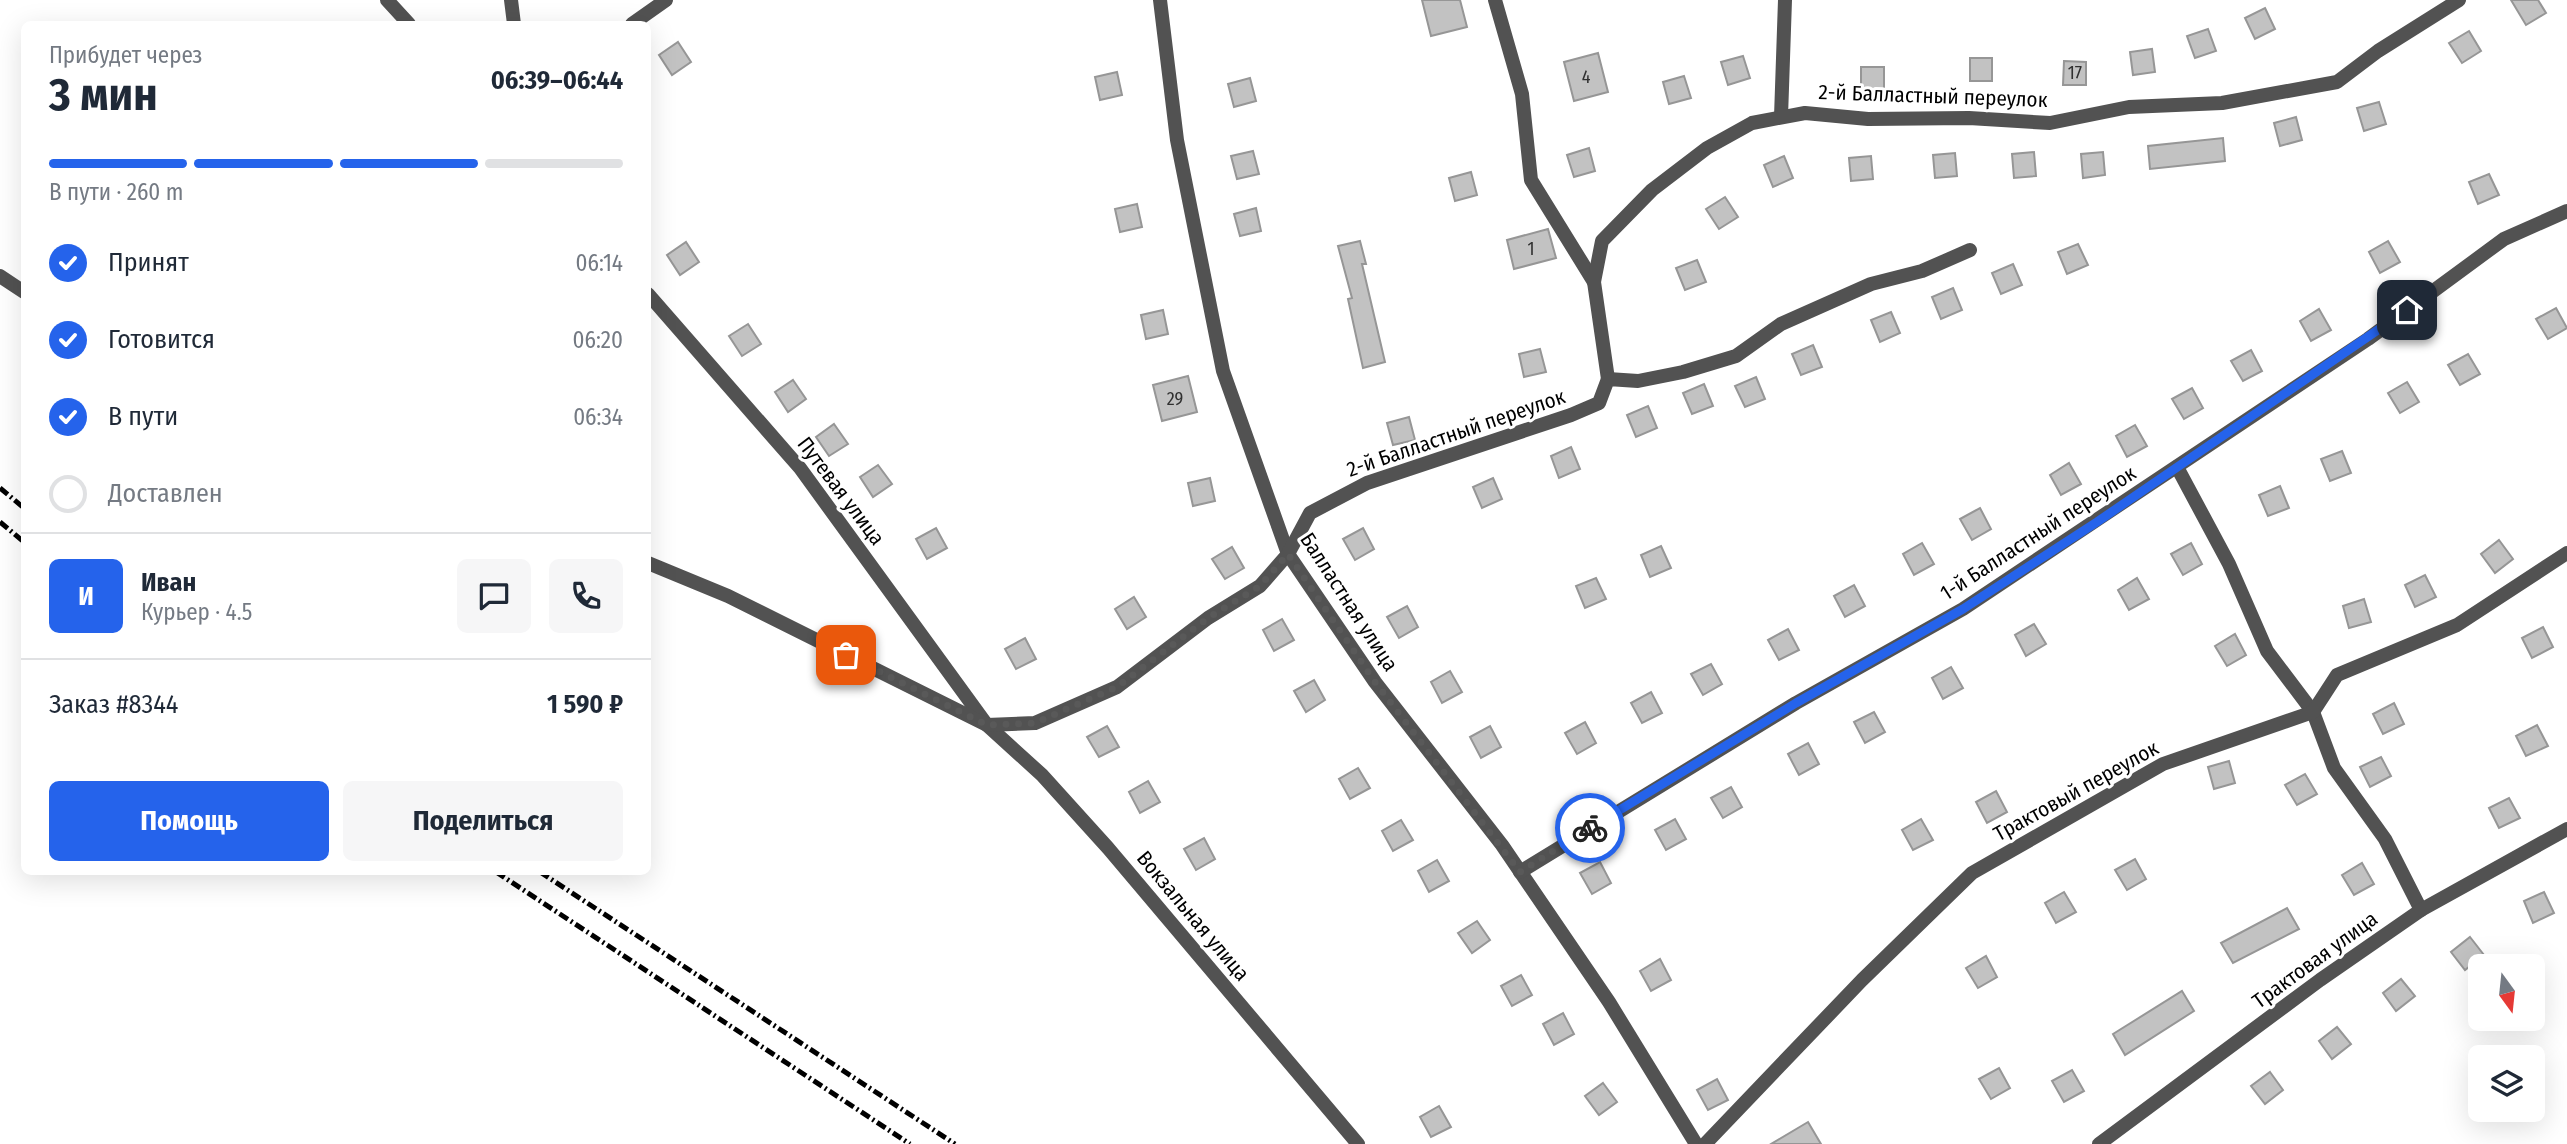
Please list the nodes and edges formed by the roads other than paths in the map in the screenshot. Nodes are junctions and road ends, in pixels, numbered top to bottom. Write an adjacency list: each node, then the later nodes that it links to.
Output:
1 (387, 0): 8 (street)
2 (511, 0): 9 (street)
3 (666, 0): 10 (street)
4 (1160, 0): 21 (street, Балластная улица)
5 (1495, 0): 15 (street)
6 (1785, 0): 11 (street)
7 (2459, 0): 11 (street, 2-й Балластный переулок)
8 (406, 21)
9 (514, 21)
10 (636, 21)
11 (1781, 117): 15 (street, 2-й Балластный переулок)
12 (2567, 212): 19 (street, 1-й Балластный переулок)
13 (1970, 250): 18 (street)
14 (0, 276): 16 (street)
15 (1594, 282): 18 (street, 2-й Балластный переулок)
16 (21, 290)
17 (651, 297): 24 (street, Путевая улица)
18 (1608, 379): 21 (street, 2-й Балластный переулок)
19 (2177, 467): 23 (street); 26 (street, 1-й Балластный переулок)
20 (2567, 553): 23 (street)
21 (1288, 554): 24 (street); 26 (street, Балластная улица)
22 (651, 564): 24 (street)
23 (2313, 712): 27 (street); 30 (street, Трактовый переулок)
24 (987, 725): 28 (street, Вокзальная улица)
25 (2567, 829): 27 (street, Трактовая улица)
26 (1520, 872): 29 (street, Балластная улица)
27 (2421, 910): 31 (street, Трактовая улица)
28 (1358, 1144)
29 (1696, 1144)
30 (1706, 1144)
31 (2099, 1144)

